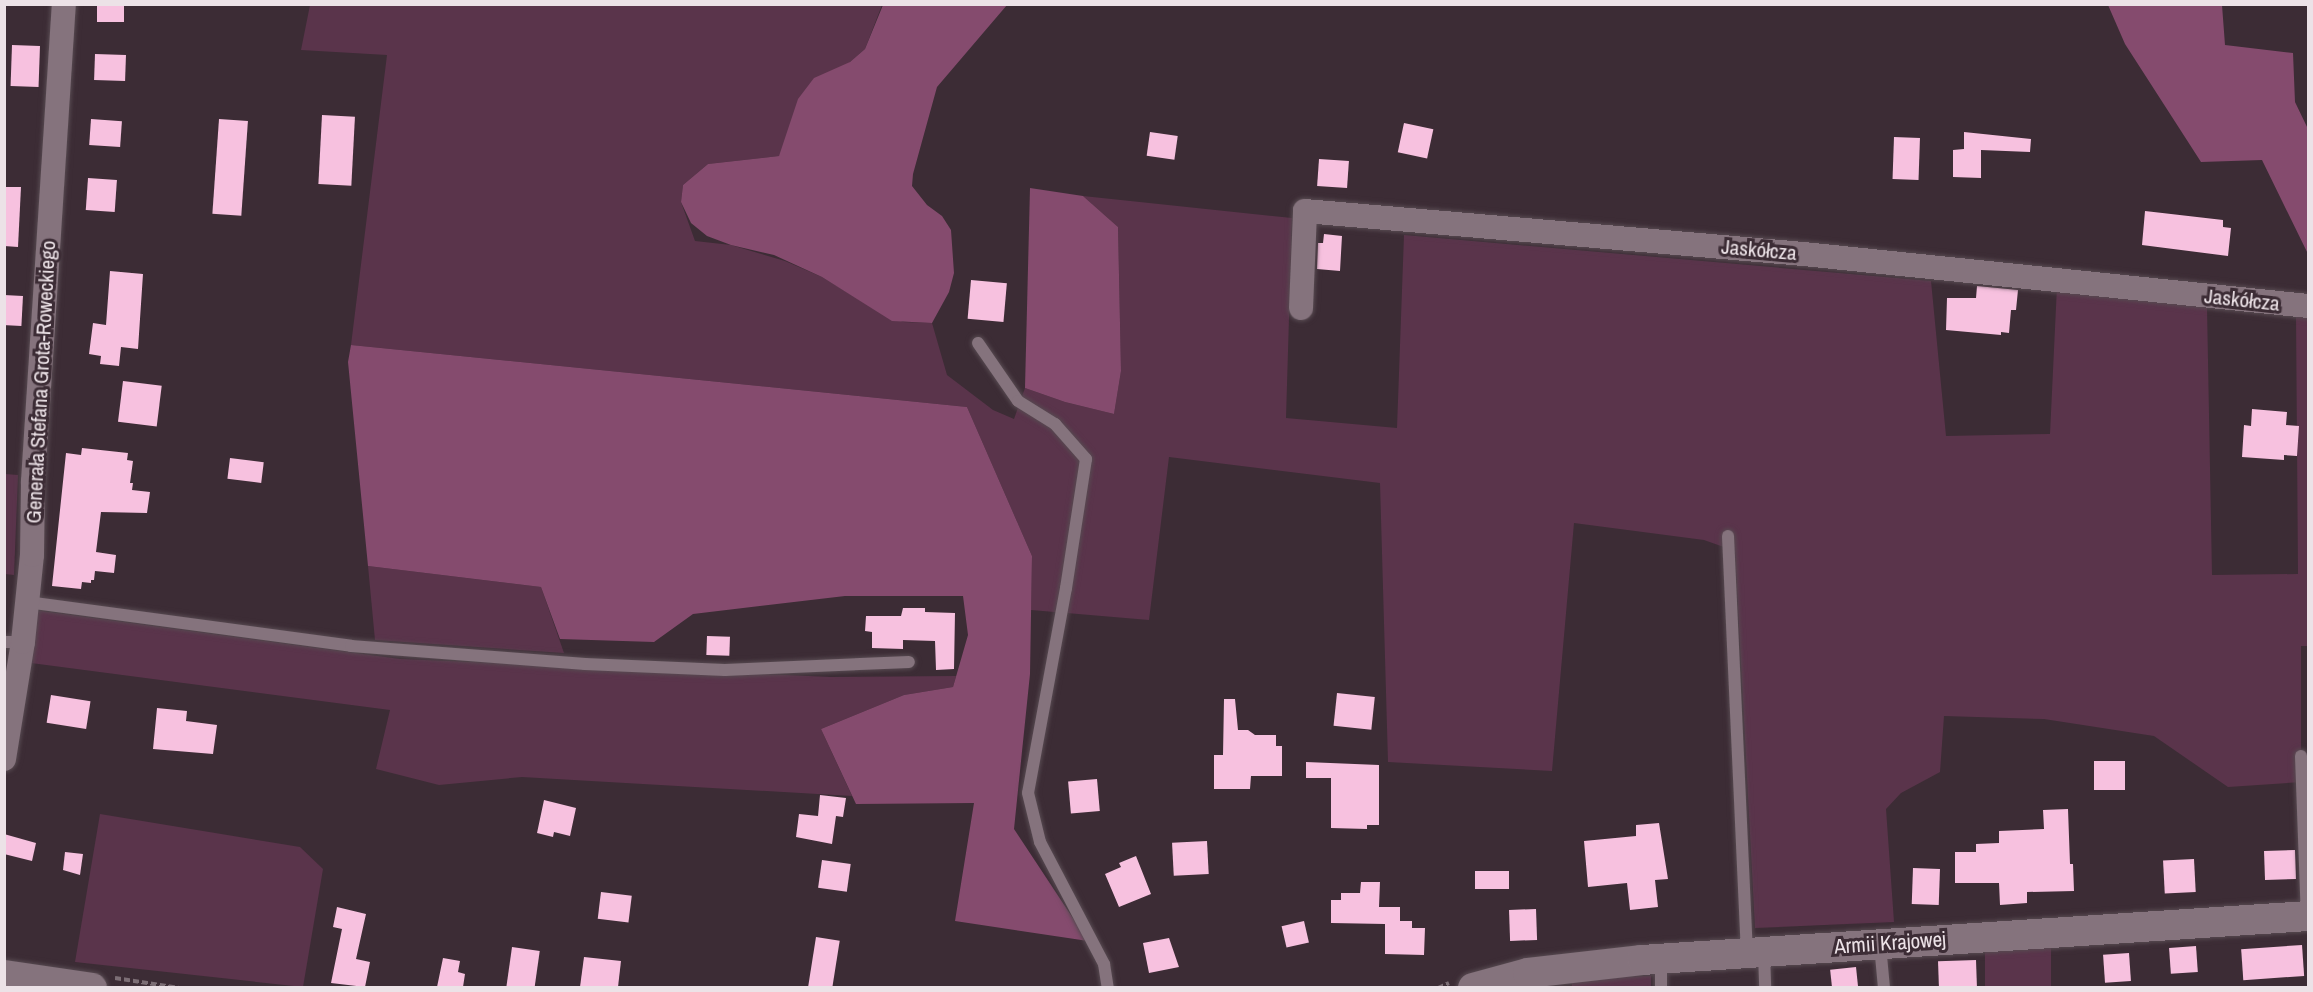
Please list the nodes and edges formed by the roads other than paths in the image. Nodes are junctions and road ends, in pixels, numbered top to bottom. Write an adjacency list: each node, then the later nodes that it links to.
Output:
1 (64, 4): 6 (street, Generała Stefana Grota-Roweckiego)
2 (2308, 306): 3 (street, Jaskółcza)
3 (1301, 308)
4 (978, 343): 18 (lane)
5 (1728, 536): 14 (lane)
6 (27, 602): 7 (street, Generała Stefana Grota-Roweckiego); 8 (lane)
7 (14, 642): 9 (street, Generała Stefana Grota-Roweckiego)
8 (909, 662)
9 (7, 730): 11 (street, Generała Stefana Grota-Roweckiego)
10 (2301, 756): 12 (lane)
11 (4, 759)
12 (2308, 916): 13 (street, Armii Krajowej)
13 (1880, 944): 14 (street, Armii Krajowej); 21 (lane)
14 (1755, 952): 15 (street, Armii Krajowej); 20 (lane)
15 (1661, 973): 19 (street, Armii Krajowej)
16 (4, 975): 17 (street)
17 (92, 987)
18 (1108, 987)
19 (1478, 987)
20 (1765, 987)
21 (1884, 987)

